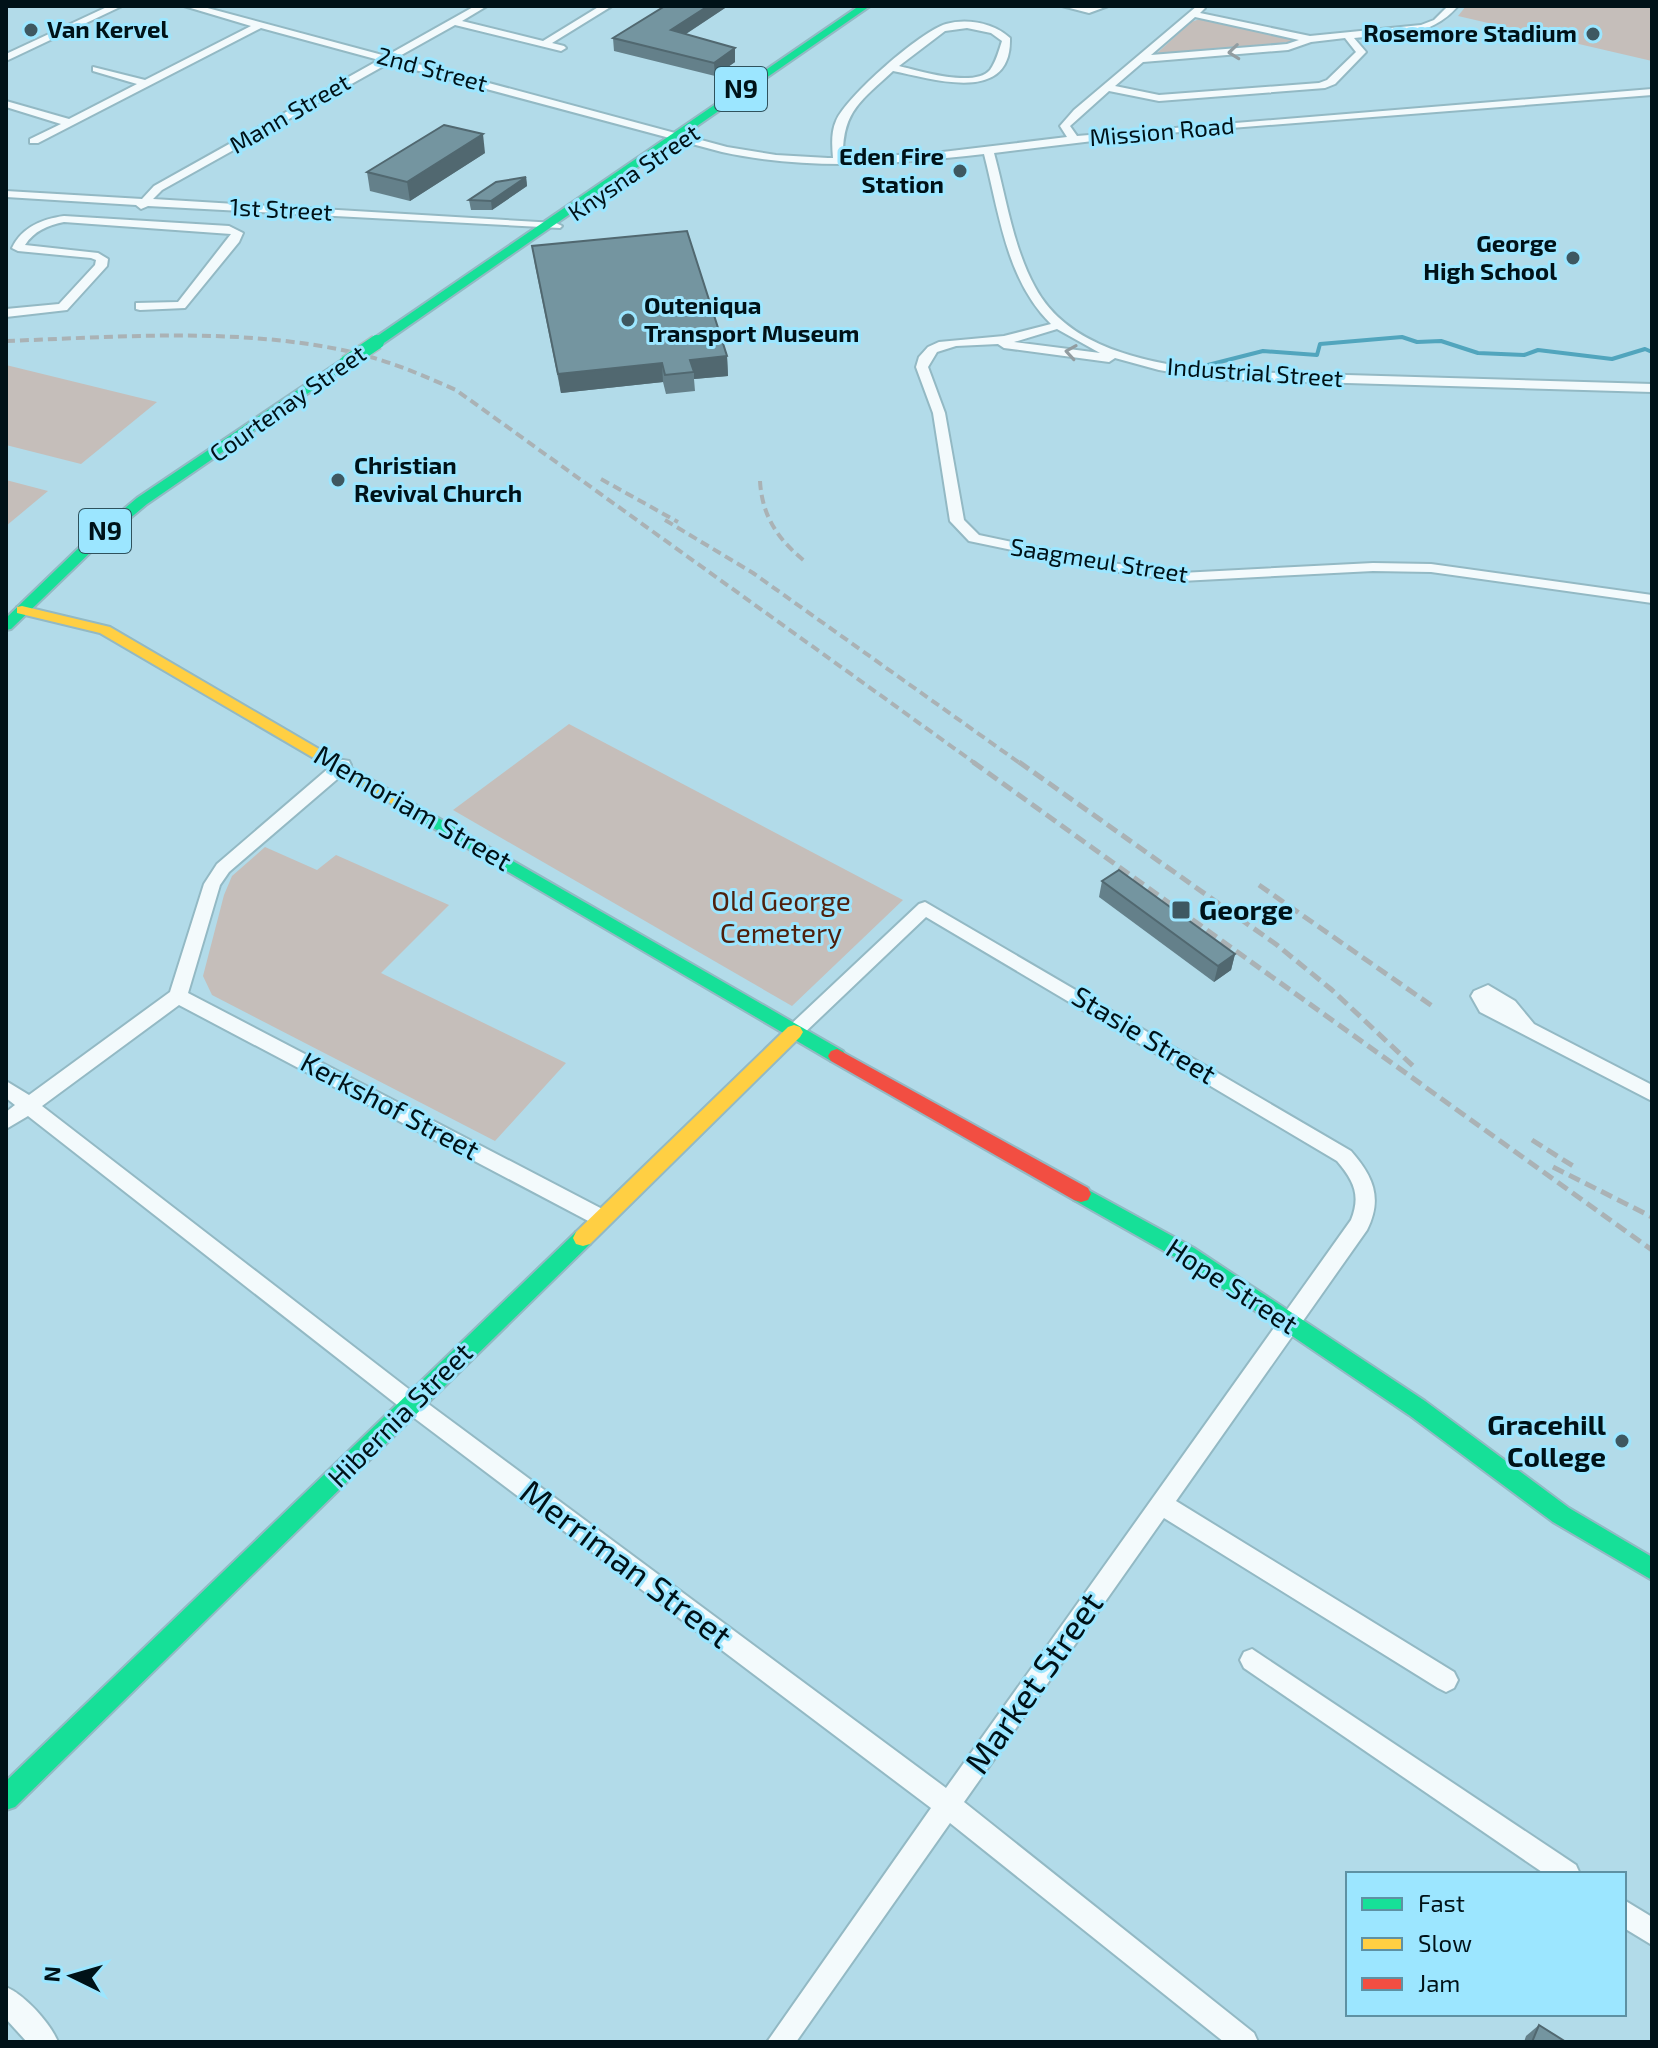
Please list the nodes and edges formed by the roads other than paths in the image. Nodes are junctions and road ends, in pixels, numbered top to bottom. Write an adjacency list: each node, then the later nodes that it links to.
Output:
1 (189, 6): 12 (street, 2nd Street)
2 (482, 6): 11 (street, Mann Street)
3 (607, 6): 15 (street)
4 (865, 6): 27 (main road, Knysna Street / N9)
5 (877, 6): 27 (main road, Knysna Street / N9)
6 (1067, 6): 7 (street)
7 (1103, 6)
8 (1453, 6): 13 (street)
9 (113, 7): 17 (street)
10 (1197, 10): 14 (street); 19 (street)
11 (453, 22): 15 (street); 18 (street, Mann Street)
12 (260, 25): 18 (street, 2nd Street); 22 (street)
13 (1348, 36): 14 (street); 23 (street)
14 (1310, 39): 19 (street, one-way to 19)
15 (544, 44): 16 (street)
16 (561, 48)
17 (6, 58)
18 (387, 58): 27 (street, 2nd Street); 33 (street, Mann Street)
19 (1140, 59): 23 (street)
20 (892, 68): 20 (street); 31 (street)
21 (97, 69): 22 (street)
22 (146, 84): 26 (street)
23 (1107, 87): 28 (street)
24 (1652, 92): 28 (street, Mission Road)
25 (6, 104): 26 (street)
26 (70, 123): 29 (street)
27 (679, 137): 31 (street, Mission Road); 35 (main road, Knysna Street / N9)
28 (1074, 140): 30 (street, Mission Road)
29 (34, 141)
30 (988, 150): 31 (street, Mission Road); 36 (street, Industrial Street)
31 (838, 160)
32 (6, 194): 33 (street, 1st Street)
33 (143, 202): 34 (street); 35 (street, 1st Street)
34 (135, 223): 37 (street); 38 (street)
35 (550, 225): 41 (main road, Knysna Street / N9)
36 (1028, 287): 39 (street, Industrial Street); 40 (street)
37 (140, 306)
38 (6, 313)
39 (1059, 325): 40 (street, Saagmeul Street); 43 (street, Industrial Street)
40 (1027, 333): 42 (street, Saagmeul Street)
41 (377, 342): 46 (main road, Courtenay Street / N9, bridge)
42 (986, 342): 43 (street, one-way to 42); 45 (street, Saagmeul Street)
43 (1148, 364): 44 (street, Industrial Street)
44 (1652, 388)
45 (1652, 599)
46 (31, 612): 47 (main road, Courtenay Street / N9); 48 (main road, Courtenay Street / N9); 49 (main road, Memoriam Street)
47 (6, 626)
48 (6, 646)
49 (343, 765): 50 (street); 52 (main road, Memoriam Street)
50 (178, 996): 55 (street); 57 (street, Kerkshof Street)
51 (1526, 1026): 54 (street)
52 (794, 1032): 57 (main road, Hibernia Street); 58 (main road, Hope Street); 58 (street, Stasie Street)
53 (6, 1088): 55 (street, Merriman Street)
54 (1652, 1094)
55 (28, 1106): 56 (street); 59 (street, Merriman Street)
56 (6, 1122)
57 (601, 1218): 59 (main road, Hibernia Street)
58 (1288, 1323): 60 (street, Market Street); 61 (main road, Hope Street)
59 (412, 1404): 64 (main road, Hibernia Street); 65 (street, Merriman Street)
60 (1160, 1503): 63 (street); 65 (street, Market Street)
61 (1652, 1569)
62 (1252, 1660): 66 (street)
63 (1446, 1680)
64 (6, 1798)
65 (948, 1805): 71 (street, Market Street); 72 (street, Merriman Street)
66 (1564, 1872)
67 (1626, 1914): 68 (street)
68 (1652, 1932)
69 (6, 2000): 70 (street)
70 (45, 2042)
71 (780, 2042)
72 (1245, 2042)

